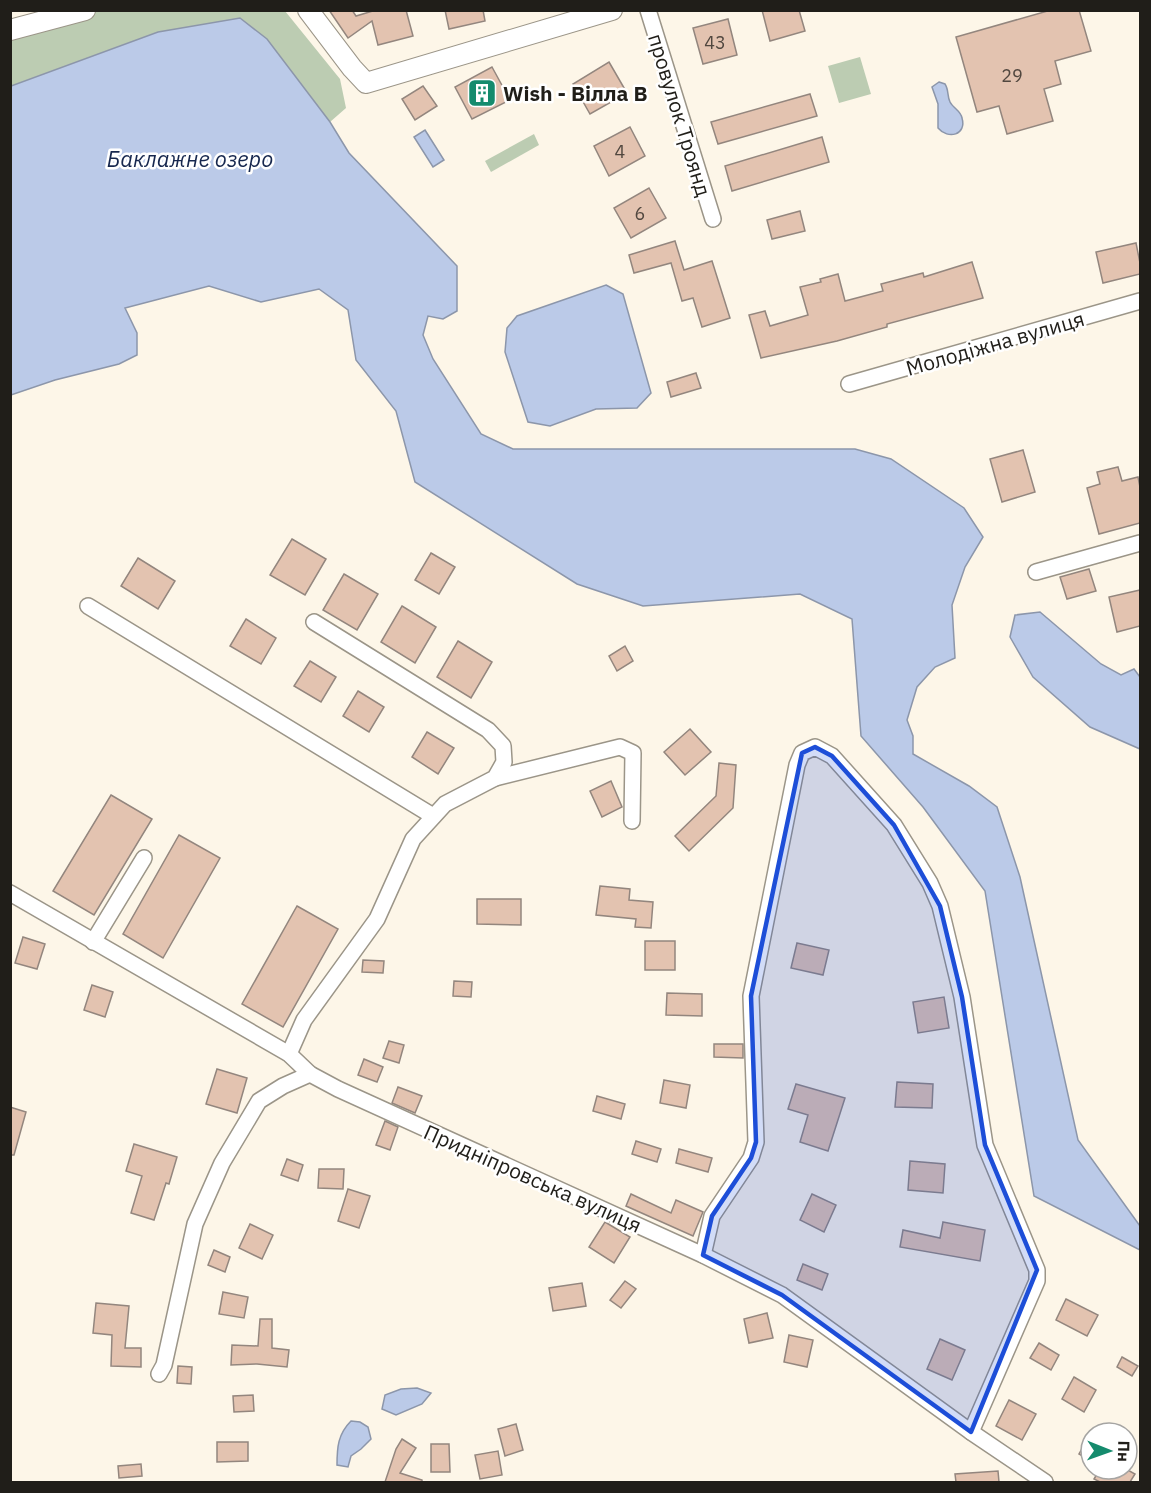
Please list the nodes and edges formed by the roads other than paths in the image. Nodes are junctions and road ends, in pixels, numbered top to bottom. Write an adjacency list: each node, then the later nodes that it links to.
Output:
1 (85, 10): 5 (street)
2 (308, 10): 3 (street)
3 (612, 10)
4 (648, 10): 6 (street, провулок Троянд)
5 (10, 30)
6 (713, 219)
7 (1140, 301): 8 (street, Молодіжна вулиця)
8 (849, 384)
9 (1140, 543): 10 (street)
10 (1036, 572)
11 (88, 606): 14 (street)
12 (314, 622): 13 (street)
13 (495, 778): 14 (street); 15 (street)
14 (433, 816): 19 (street)
15 (632, 821)
16 (144, 858): 18 (street)
17 (12, 899): 18 (street, Придніпровська вулиця)
18 (93, 942): 19 (street, Придніпровська вулиця)
19 (289, 1054): 20 (street, Придніпровська вулиця)
20 (310, 1074): 21 (street, Придніпровська вулиця); 22 (street)
21 (703, 1255): 23 (street, Придніпровська вулиця); 23 (street)
22 (159, 1374)
23 (971, 1432): 24 (street, Придніпровська вулиця)
24 (1044, 1482)

